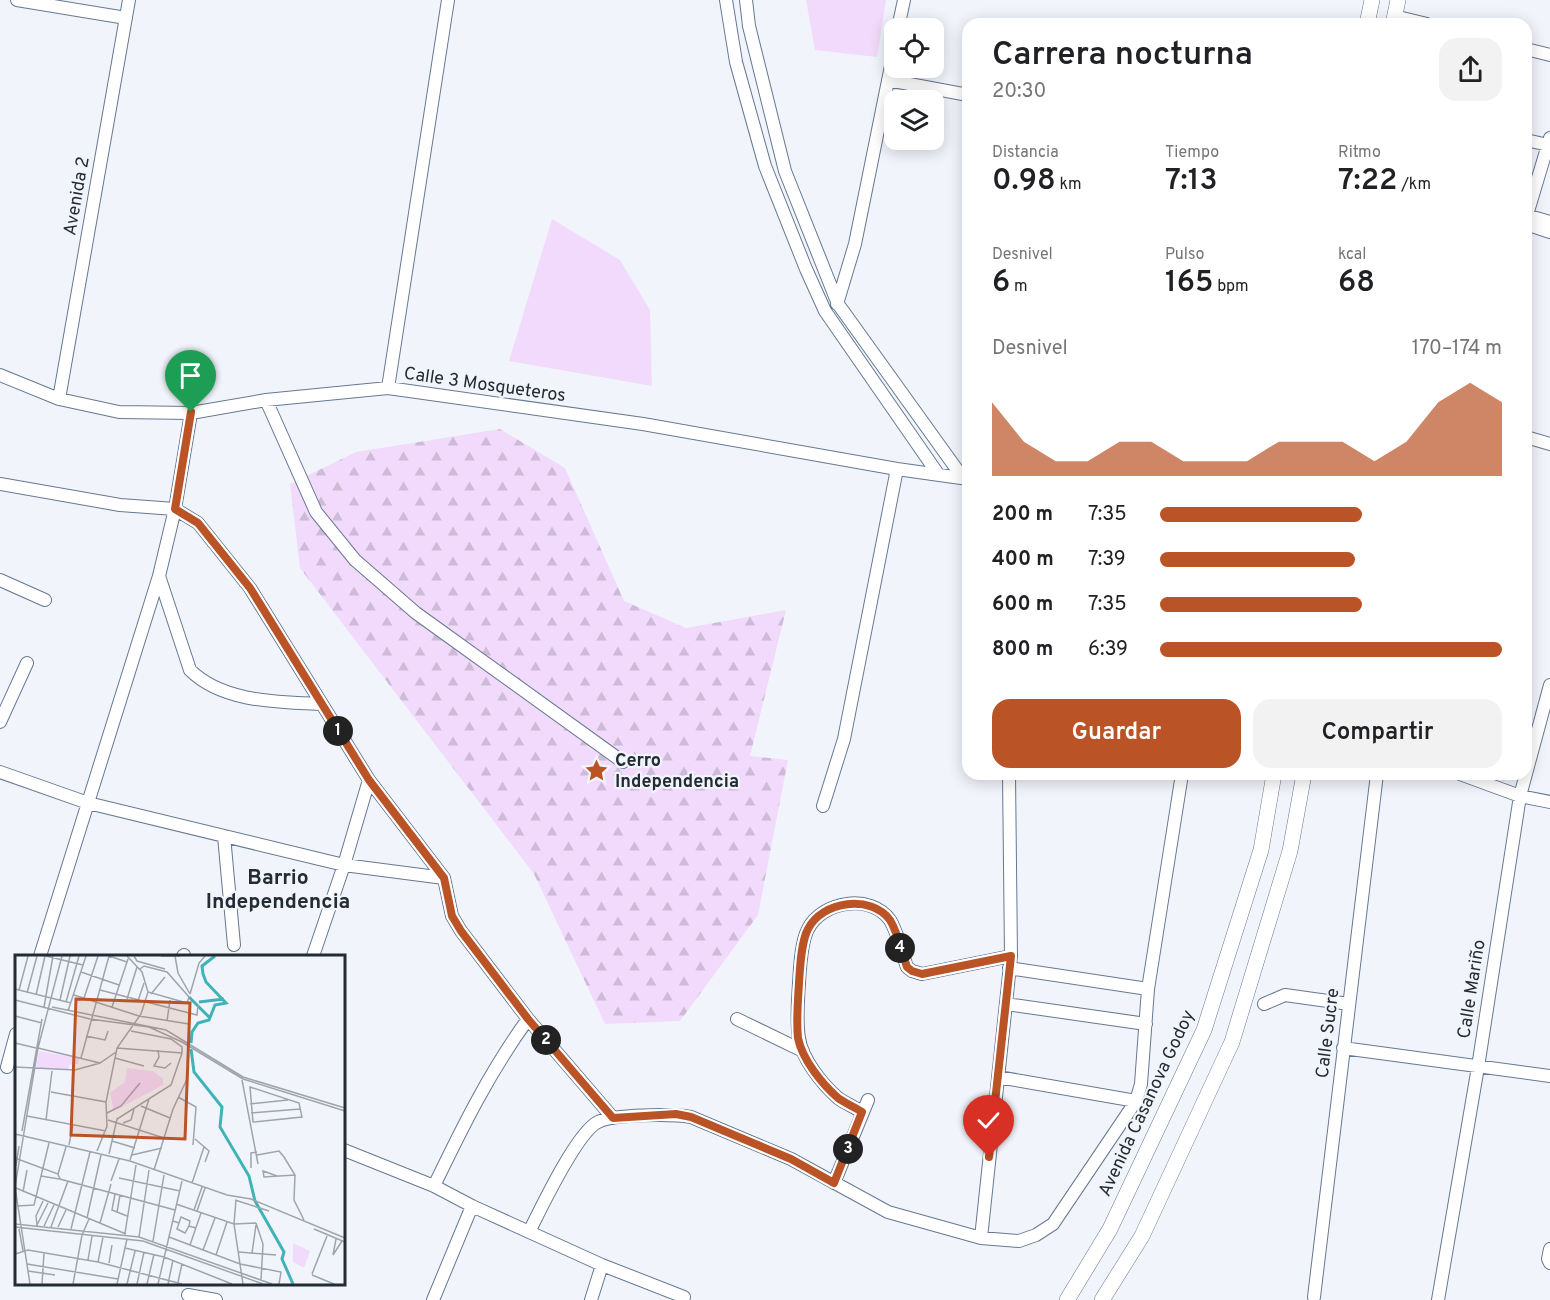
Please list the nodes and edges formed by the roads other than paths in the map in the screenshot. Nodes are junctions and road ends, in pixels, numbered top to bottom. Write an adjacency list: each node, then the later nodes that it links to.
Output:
1 (16, 0): 9 (street)
2 (129, 0): 9 (street, Avenida 2)
3 (448, 0): 27 (street)
4 (726, 0): 25 (street)
5 (746, 0): 24 (street)
6 (904, 0): 10 (street)
7 (1372, 0): 11 (street)
8 (1398, 0): 12 (street)
9 (126, 18): 28 (street, Avenida 2)
10 (900, 18)
11 (1368, 18)
12 (1394, 18)
13 (1532, 50): 14 (street)
14 (1550, 55)
15 (888, 80): 16 (street); 24 (street)
16 (962, 94)
17 (1532, 141): 18 (street)
18 (1549, 142): 19 (street)
19 (1532, 198)
20 (1532, 219): 22 (street)
21 (1532, 222): 23 (street)
22 (1550, 222)
23 (1550, 232)
24 (838, 304): 25 (street); 35 (street)
25 (825, 311): 34 (street)
26 (0, 375): 28 (street, Calle 3 Mosqueteros)
27 (388, 388): 29 (street, Calle 3 Mosqueteros); 33 (street, Calle 3 Mosqueteros)
28 (59, 399): 30 (street, Calle 3 Mosqueteros)
29 (267, 400): 30 (street, Calle 3 Mosqueteros); 48 (street)
30 (191, 412): 38 (street)
31 (1532, 439): 32 (street)
32 (1550, 444)
33 (897, 469): 34 (street, Calle 3 Mosqueteros); 61 (street)
34 (938, 474): 36 (street, Calle 3 Mosqueteros)
35 (962, 474)
36 (962, 478)
37 (0, 484): 38 (street)
38 (175, 509): 39 (street); 44 (street)
39 (159, 576): 44 (street); 60 (street)
40 (0, 580): 41 (street)
41 (45, 600)
42 (27, 663): 46 (street)
43 (1550, 685): 45 (street, Calle Mariño)
44 (320, 704): 50 (street)
45 (1547, 710): 47 (street, Calle Mariño)
46 (0, 722)
47 (1532, 758)
48 (623, 762)
49 (0, 772): 60 (street)
50 (369, 780): 63 (street); 64 (street)
51 (1009, 780): 68 (street)
52 (1181, 780): 69 (street)
53 (1273, 780): 100 (street, Avenida Casanova Godoy)
54 (1303, 780): 101 (street)
55 (1376, 780): 72 (street, Calle Sucre)
56 (1477, 780): 58 (street)
57 (1525, 780): 58 (street, Calle Mariño)
58 (1520, 796): 59 (street); 80 (street, Calle Mariño)
59 (1550, 802)
60 (88, 803): 62 (street); 66 (street)
61 (823, 806)
62 (224, 836): 63 (street); 65 (street)
63 (344, 865): 64 (street); 67 (street)
64 (444, 878): 74 (street)
65 (234, 945)
66 (41, 955)
67 (314, 955)
68 (1010, 962): 69 (street); 70 (street); 78 (street)
69 (1148, 989): 75 (street)
70 (1006, 1004): 75 (street); 82 (street)
71 (1264, 1004): 72 (street)
72 (1349, 1004): 77 (street, Calle Sucre)
73 (737, 1018): 78 (street)
74 (528, 1019): 86 (street); 89 (street)
75 (1146, 1024): 84 (street)
76 (15, 1038): 79 (street)
77 (1343, 1048): 80 (street); 95 (street, Calle Sucre)
78 (803, 1051): 85 (street)
79 (8, 1067)
80 (1478, 1067): 81 (street); 102 (street, Calle Mariño)
81 (1550, 1076)
82 (998, 1077): 84 (street); 92 (street)
83 (868, 1100): 85 (street)
84 (1136, 1101): 92 (street)
85 (862, 1112): 88 (street)
86 (613, 1118): 88 (street); 91 (street)
87 (345, 1150): 89 (street)
88 (834, 1183): 92 (street)
89 (434, 1186): 90 (street)
90 (472, 1206): 91 (street); 98 (street)
91 (529, 1232): 93 (street)
92 (981, 1238)
93 (602, 1265): 96 (street); 99 (street)
94 (188, 1294): 97 (street)
95 (1314, 1297)
96 (684, 1298)
97 (216, 1300)
98 (433, 1300)
99 (591, 1300)
100 (1067, 1300)
101 (1102, 1300)
102 (1438, 1300)

